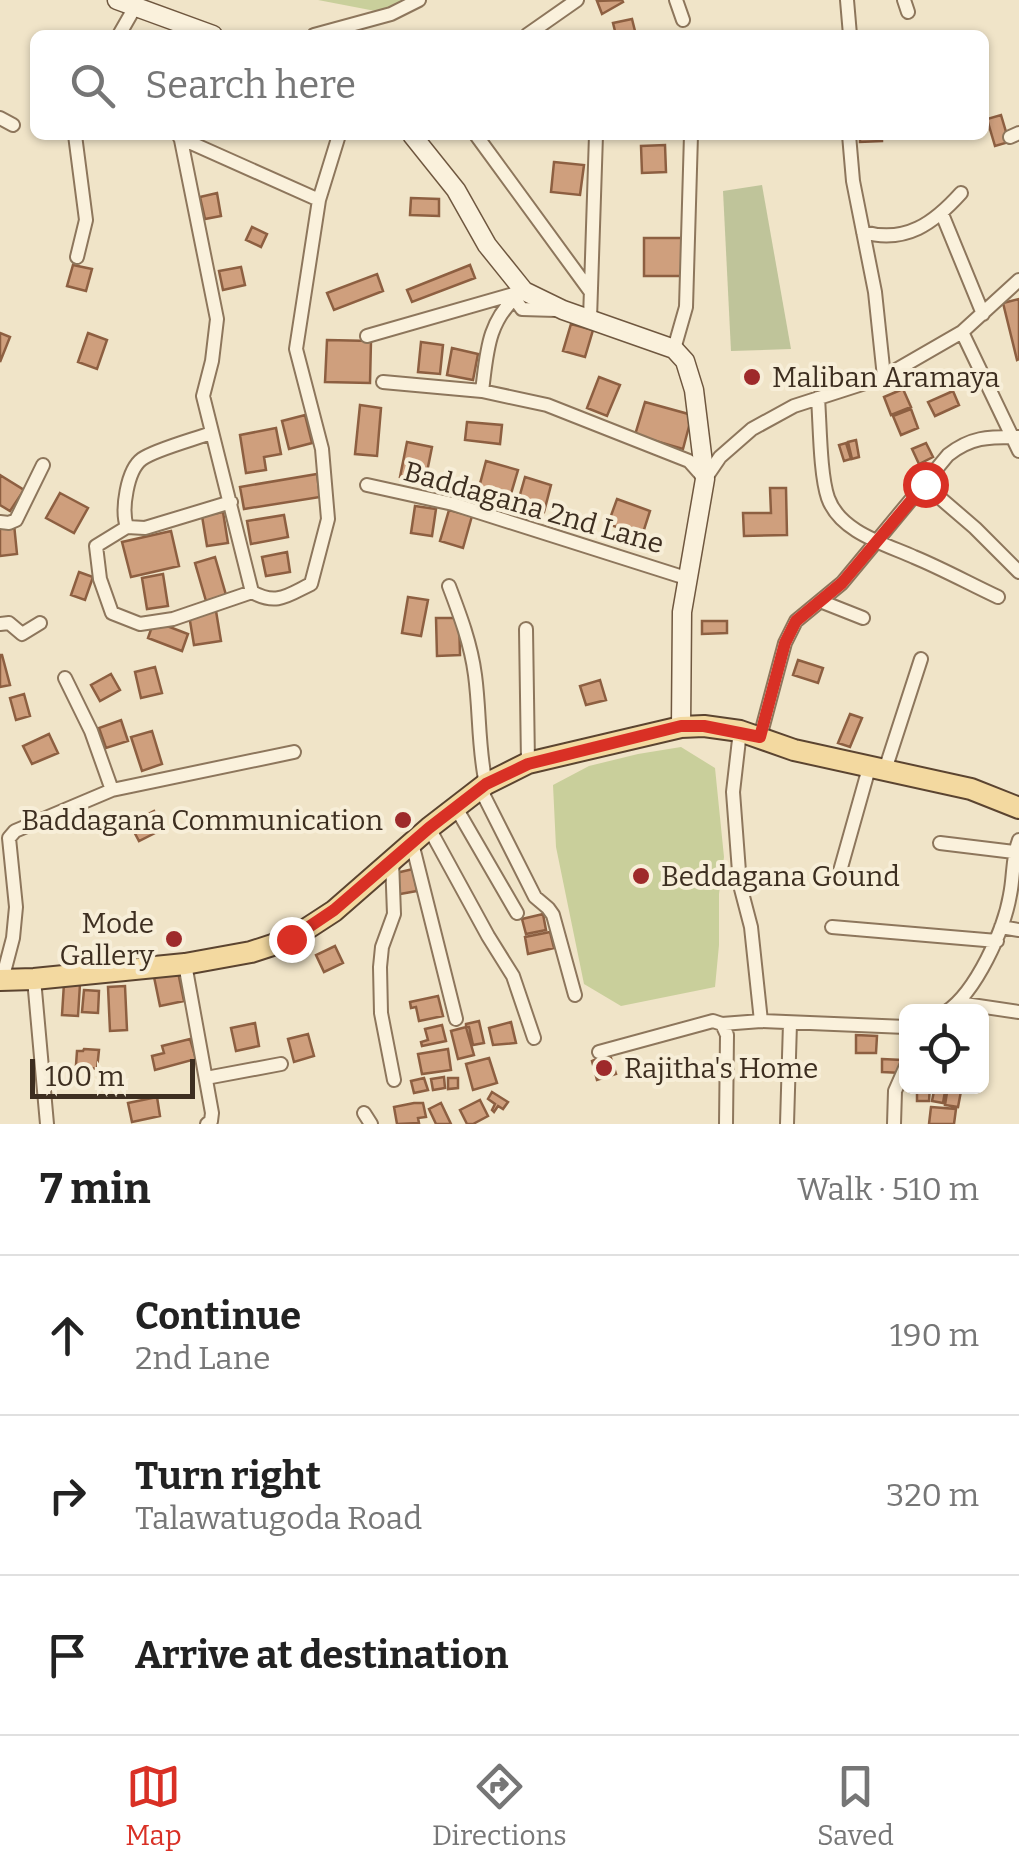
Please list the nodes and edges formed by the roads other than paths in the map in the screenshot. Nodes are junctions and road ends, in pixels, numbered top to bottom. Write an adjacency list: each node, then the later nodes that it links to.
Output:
1 (418, 0): 9 (street)
2 (577, 0): 10 (street)
3 (676, 0): 6 (street)
4 (846, 0): 11 (street)
5 (126, 4): 7 (street); 8 (street)
6 (683, 20)
7 (168, 27)
8 (120, 30)
9 (332, 30)
10 (534, 30)
11 (849, 30)
12 (75, 140): 25 (street)
13 (181, 140): 38 (street)
14 (189, 140): 22 (street)
15 (337, 140): 22 (street)
16 (416, 140): 28 (street)
17 (480, 140): 27 (street)
18 (596, 140): 27 (street)
19 (691, 140): 33 (street)
20 (849, 140): 24 (street)
21 (961, 192): 23 (street)
22 (319, 200): 52 (street)
23 (942, 214): 24 (street); 29 (street)
24 (863, 232): 34 (street)
25 (77, 258)
26 (1019, 280): 29 (street)
27 (590, 291): 30 (street)
28 (519, 294): 30 (street); 32 (street); 36 (street)
29 (983, 314): 31 (street)
30 (590, 319): 33 (street)
31 (962, 332): 34 (street); 39 (street)
32 (367, 336)
33 (674, 349): 42 (street)
34 (884, 377): 37 (street)
35 (383, 382): 36 (street)
36 (482, 391): 42 (street)
37 (818, 398): 42 (street); 48 (street)
38 (211, 433): 45 (street); 47 (street)
39 (1015, 437): 40 (street); 43 (street)
40 (1019, 451)
41 (43, 465): 46 (street)
42 (705, 479): 50 (street)
43 (925, 484): 48 (street); 49 (street)
44 (367, 485): 50 (street, Baddagana 2nd Lane)
45 (231, 502): 47 (street); 52 (street)
46 (0, 522)
47 (127, 526): 52 (street)
48 (876, 543): 53 (street); 54 (street)
49 (1019, 572)
50 (686, 578): 61 (street)
51 (449, 586): 66 (street)
52 (252, 592)
53 (998, 597)
54 (820, 601): 55 (street); 62 (street)
55 (864, 618)
56 (40, 623): 57 (street)
57 (0, 624)
58 (526, 628): 64 (street)
59 (922, 659): 65 (street)
60 (66, 678): 67 (street)
61 (681, 726): 62 (main road); 64 (main road)
62 (750, 734): 65 (main road); 88 (street)
63 (294, 752): 67 (street)
64 (528, 764): 66 (main road)
65 (877, 769): 69 (main road); 75 (street)
66 (483, 786): 68 (main road); 83 (street)
67 (112, 790): 81 (street)
68 (456, 806): 70 (main road); 76 (street)
69 (1019, 808)
70 (429, 828): 71 (main road); 92 (street)
71 (412, 843): 74 (main road); 87 (street)
72 (940, 844): 73 (street)
73 (1016, 846): 79 (street)
74 (392, 860): 80 (main road); 96 (street)
75 (840, 871)
76 (517, 913)
77 (832, 927): 79 (street)
78 (1019, 930): 79 (street)
79 (999, 934): 84 (street)
80 (185, 964): 82 (main road); 95 (street)
81 (1, 980): 82 (main road)
82 (34, 980): 98 (street)
83 (576, 995)
84 (955, 1004)
85 (989, 1010): 86 (street)
86 (1019, 1012)
87 (456, 1019)
88 (761, 1020): 89 (street); 90 (street)
89 (790, 1022): 91 (street); 101 (street)
90 (722, 1024): 93 (street); 100 (street)
91 (899, 1027)
92 (534, 1038)
93 (598, 1052)
94 (280, 1064): 95 (street)
95 (206, 1078): 99 (street)
96 (394, 1080)
97 (899, 1082): 102 (street)
98 (47, 1124)
99 (207, 1124)
100 (726, 1124)
101 (788, 1124)
102 (894, 1124)

